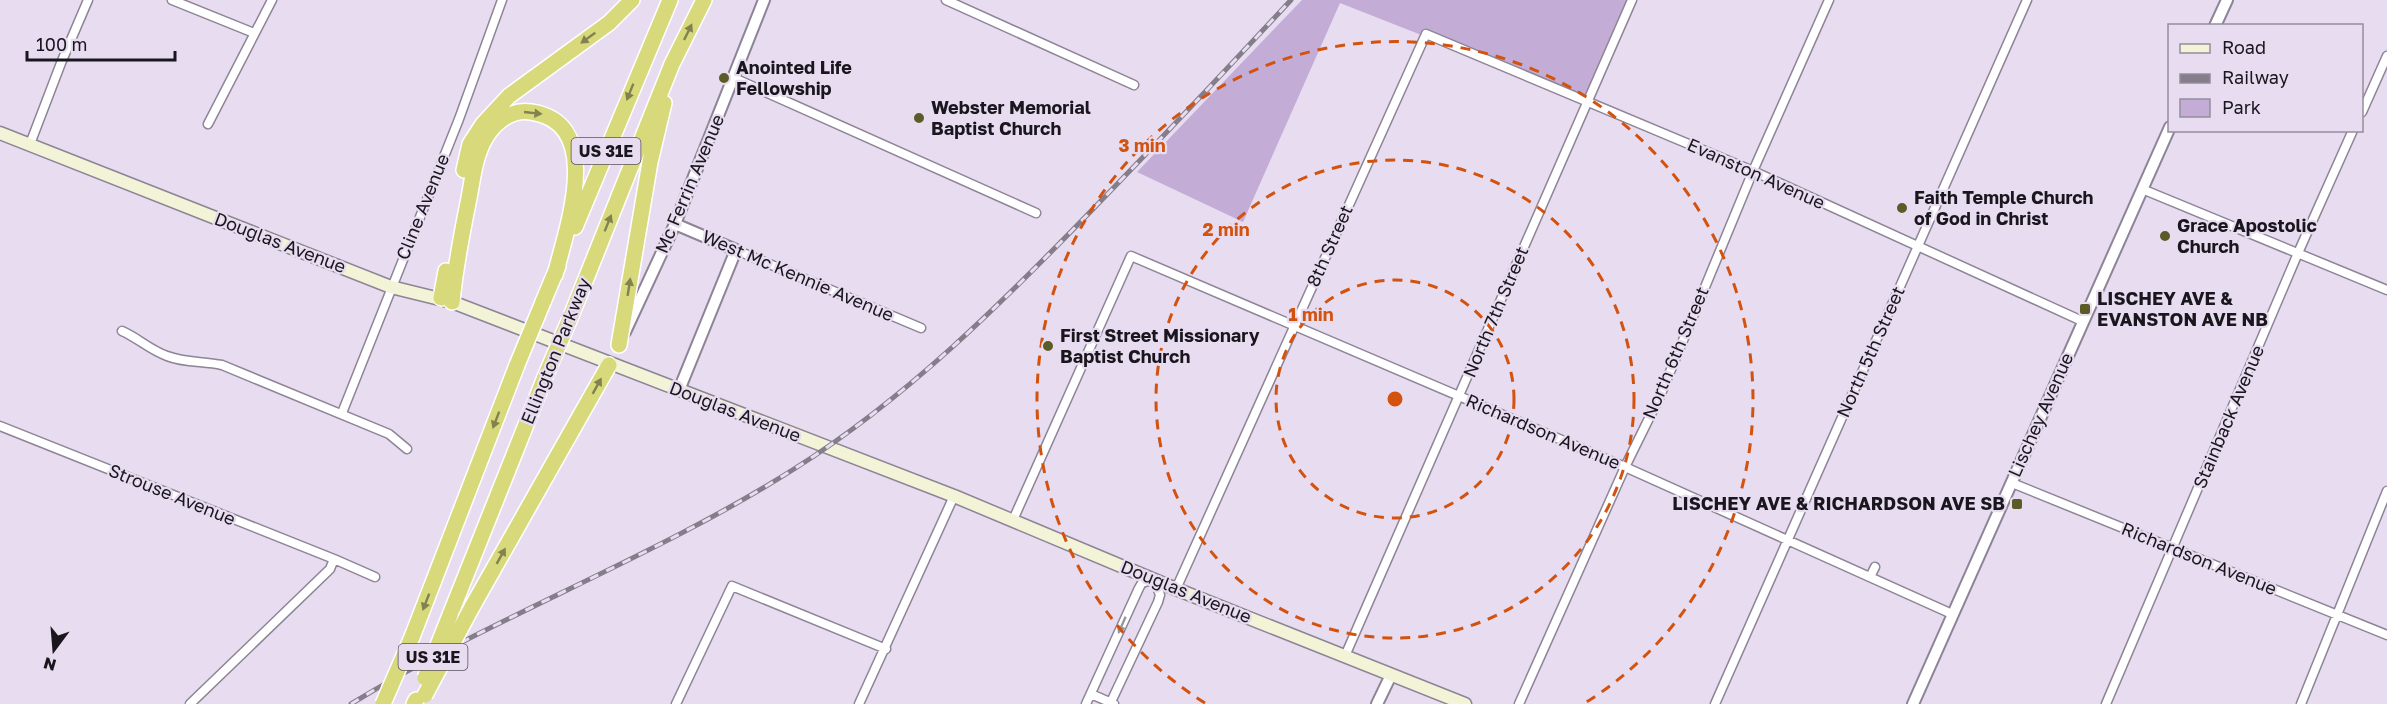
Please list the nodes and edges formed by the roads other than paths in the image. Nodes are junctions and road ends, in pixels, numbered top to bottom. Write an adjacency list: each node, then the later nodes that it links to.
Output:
1 (88, 0): 27 (street)
2 (172, 0): 15 (street)
3 (272, 0): 15 (street)
4 (502, 0): 36 (street, Cline Avenue)
5 (633, 0): 38 (highway, one-way to 38)
6 (670, 0): 35 (highway, Ellington Parkway / US 31E, one-way to 35)
7 (704, 0): 18 (highway, Ellington Parkway / US 31E, one-way to 7)
8 (764, 0): 19 (street, Mc Ferrin Avenue)
9 (946, 0): 20 (street)
10 (1632, 0): 21 (street, North 7th Street)
11 (1829, 0): 28 (street, North 6th Street)
12 (2027, 0): 32 (street, North 5th Street)
13 (2227, 0): 14 (street)
14 (2216, 24)
15 (254, 33): 23 (street)
16 (1426, 34): 21 (street, Evanston Avenue); 40 (street, 8th Street)
17 (2387, 56): 22 (street)
18 (672, 64): 43 (highway, one-way to 18); 70 (highway, Ellington Parkway / US 31E, one-way to 18, bridge)
19 (734, 78): 30 (street); 31 (street, Mc Ferrin Avenue)
20 (1134, 85)
21 (1586, 100): 28 (street, Evanston Avenue); 46 (street, North 7th Street)
22 (2363, 108)
23 (208, 124)
24 (2168, 129): 29 (street, Lischey Avenue)
25 (2352, 132): 34 (street, Stainback Avenue)
26 (0, 133): 27 (main road, Douglas Avenue)
27 (30, 144): 36 (main road, Douglas Avenue)
28 (1753, 171): 32 (street, Evanston Avenue); 50 (street, North 6th Street)
29 (2142, 189): 34 (street); 39 (street, Lischey Avenue)
30 (1036, 213)
31 (675, 224): 33 (street, West Mc Kennie Avenue); 43 (street, Mc Ferrin Avenue)
32 (1918, 247): 39 (street, Evanston Avenue); 55 (street, North 5th Street)
33 (736, 250): 41 (street, West Mc Kennie Avenue); 45 (street)
34 (2298, 253): 37 (street); 56 (street, Stainback Avenue)
35 (555, 275): 38 (highway, one-way to 35); 72 (highway, Ellington Parkway / US 31E, one-way to 72, bridge)
36 (391, 287): 38 (main road, Douglas Avenue); 47 (street, Cline Avenue)
37 (2387, 290)
38 (446, 300): 44 (main road, Douglas Avenue)
39 (2082, 321): 51 (street, Lischey Avenue)
40 (1295, 326): 46 (street, Richardson Avenue); 54 (street, Richardson Avenue); 62 (street, 8th Street)
41 (921, 328)
42 (122, 331): 47 (street)
43 (619, 345): 44 (main road, Mc Ferrin Avenue)
44 (609, 365): 45 (main road, Douglas Avenue); 70 (highway, one-way to 44, bridge)
45 (679, 390): 53 (main road, Douglas Avenue)
46 (1460, 396): 50 (street, Richardson Avenue); 67 (street, North 7th Street)
47 (342, 413): 49 (street)
48 (0, 426): 57 (street, Strouse Avenue)
49 (407, 449)
50 (1625, 467): 55 (street, Richardson Avenue); 79 (street, North 6th Street)
51 (2012, 483): 56 (street, Richardson Avenue); 63 (street, Lischey Avenue)
52 (2387, 491): 64 (street)
53 (954, 496): 54 (main road, Douglas Avenue); 66 (street)
54 (1012, 520): 61 (main road, Douglas Avenue)
55 (1789, 539): 60 (street, Richardson Avenue); 80 (street, North 5th Street)
56 (2174, 549): 64 (street, Richardson Avenue); 82 (street, Stainback Avenue)
57 (334, 559): 59 (street, Strouse Avenue); 71 (street)
58 (1875, 567): 60 (street)
59 (375, 577)
60 (1870, 577): 63 (street, Richardson Avenue)
61 (1154, 579): 62 (main road, Douglas Avenue); 69 (street, one-way to 69); 76 (street)
62 (1176, 589): 67 (main road, Douglas Avenue)
63 (1952, 614): 81 (street, Lischey Avenue)
64 (2336, 614): 65 (street, Richardson Avenue); 83 (street)
65 (2387, 635)
66 (886, 649): 73 (street); 74 (street)
67 (1345, 656): 68 (main road, Douglas Avenue)
68 (1390, 675): 77 (street); 78 (main road, Douglas Avenue)
69 (1091, 694): 75 (street); 76 (street)
70 (418, 701)
71 (190, 704)
72 (383, 704)
73 (676, 704)
74 (859, 704)
75 (1086, 704)
76 (1112, 704)
77 (1377, 704)
78 (1465, 704)
79 (1519, 704)
80 (1715, 704)
81 (1912, 704)
82 (2106, 704)
83 (2301, 704)

